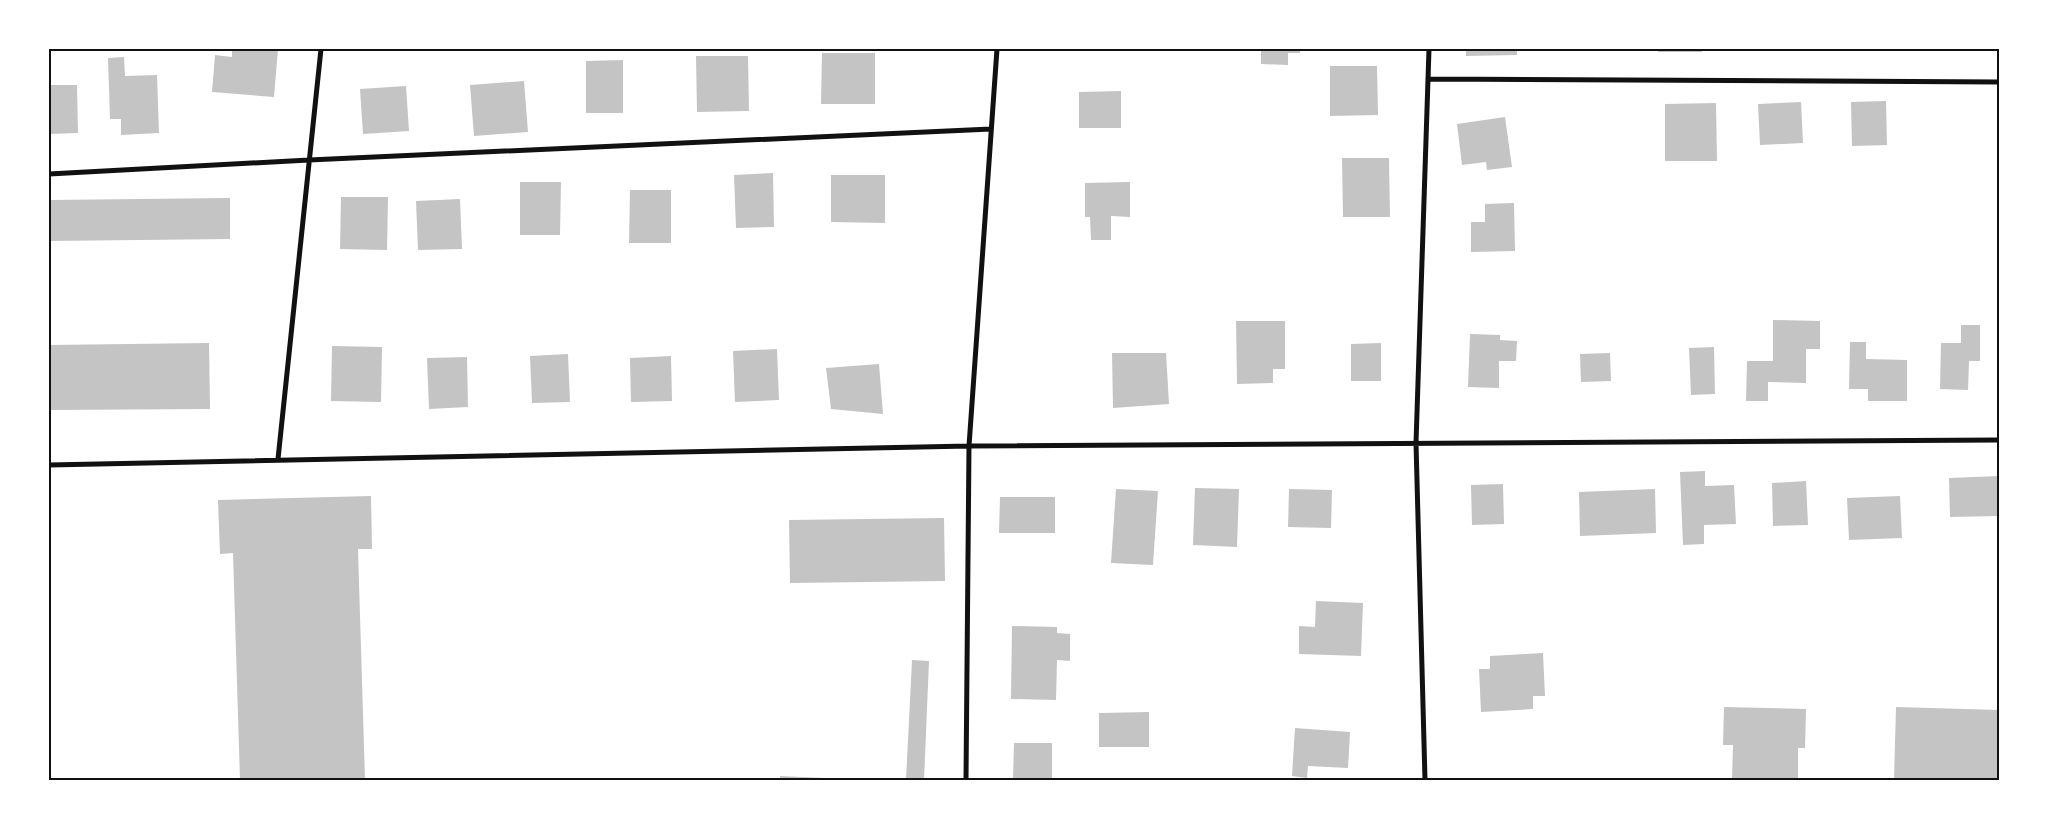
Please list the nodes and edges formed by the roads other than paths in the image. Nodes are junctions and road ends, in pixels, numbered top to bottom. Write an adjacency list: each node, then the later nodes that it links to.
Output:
1 (321, 49): 7 (street)
2 (997, 49): 6 (street)
3 (1429, 49): 4 (street)
4 (1429, 79): 5 (street); 10 (street)
5 (1999, 82)
6 (991, 128): 7 (street); 11 (street)
7 (310, 160): 8 (street); 12 (street)
8 (49, 174)
9 (1999, 440): 10 (street)
10 (1416, 443): 11 (street); 15 (street)
11 (969, 446): 12 (street); 14 (street)
12 (278, 459): 13 (street)
13 (49, 465)
14 (966, 780)
15 (1425, 780)

